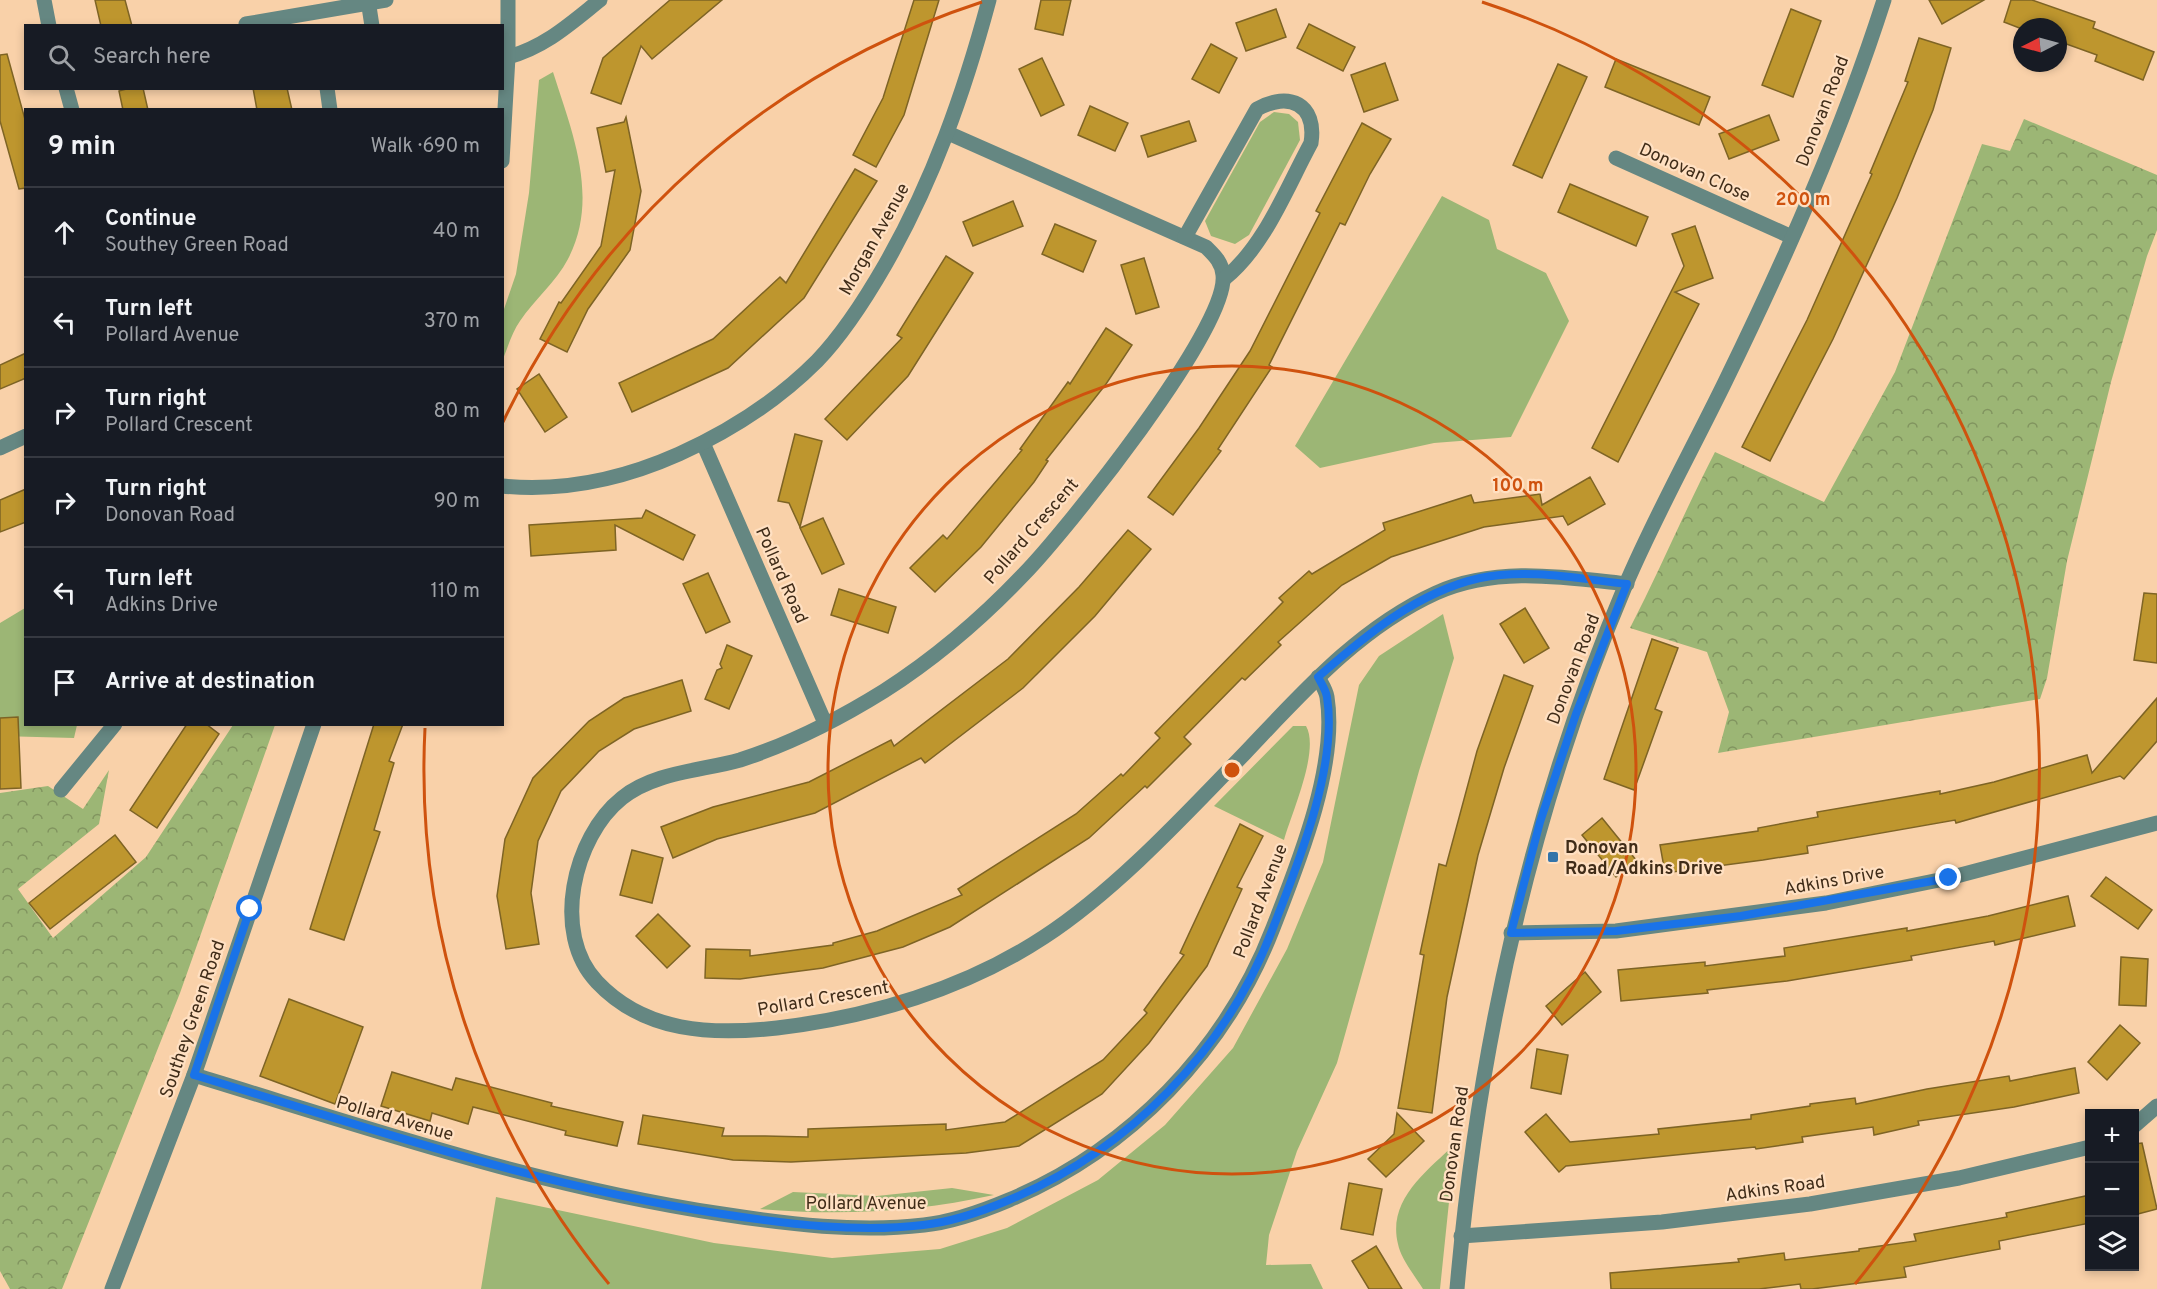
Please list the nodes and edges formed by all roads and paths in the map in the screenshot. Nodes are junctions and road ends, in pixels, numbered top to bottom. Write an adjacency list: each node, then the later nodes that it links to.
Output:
1 (44, 0): 9 (street)
2 (386, 0): 7 (street)
3 (508, 0): 12 (street)
4 (600, 0): 12 (street)
5 (989, 0): 18 (street, Morgan Avenue)
6 (1884, 0): 21 (street, Donovan Road)
7 (368, 2): 8 (street); 11 (street)
8 (317, 19): 10 (street)
9 (49, 24)
10 (246, 24)
11 (372, 24)
12 (508, 57): 17 (street)
13 (67, 90): 15 (street)
14 (327, 90): 16 (street)
15 (71, 108)
16 (330, 108)
17 (504, 126)
18 (948, 134): 20 (street); 24 (street, Morgan Avenue)
19 (1616, 158): 21 (street, Donovan Close)
20 (1185, 237): 22 (street); 22 (street, Pollard Crescent)
21 (1792, 237): 27 (street, Donovan Road)
22 (1224, 279): 29 (street, Pollard Crescent)
23 (24, 437): 25 (street)
24 (703, 443): 26 (street, Morgan Avenue); 29 (street, Pollard Road)
25 (0, 448)
26 (504, 486)
27 (1627, 584): 28 (street, Pollard Crescent); 34 (street, Donovan Road)
28 (1318, 677): 29 (street, Pollard Crescent); 35 (street, Pollard Avenue)
29 (825, 723)
30 (113, 726): 32 (street)
31 (313, 726): 35 (street, Southey Green Road)
32 (61, 790)
33 (2157, 823): 34 (street, Adkins Drive)
34 (1511, 933): 39 (street, Donovan Road)
35 (194, 1075): 40 (street, Southey Green Road)
36 (2157, 1106): 37 (street)
37 (2139, 1122)
38 (2085, 1148): 39 (street, Adkins Road)
39 (1461, 1236): 41 (street, Donovan Road)
40 (112, 1289)
41 (1457, 1289)

